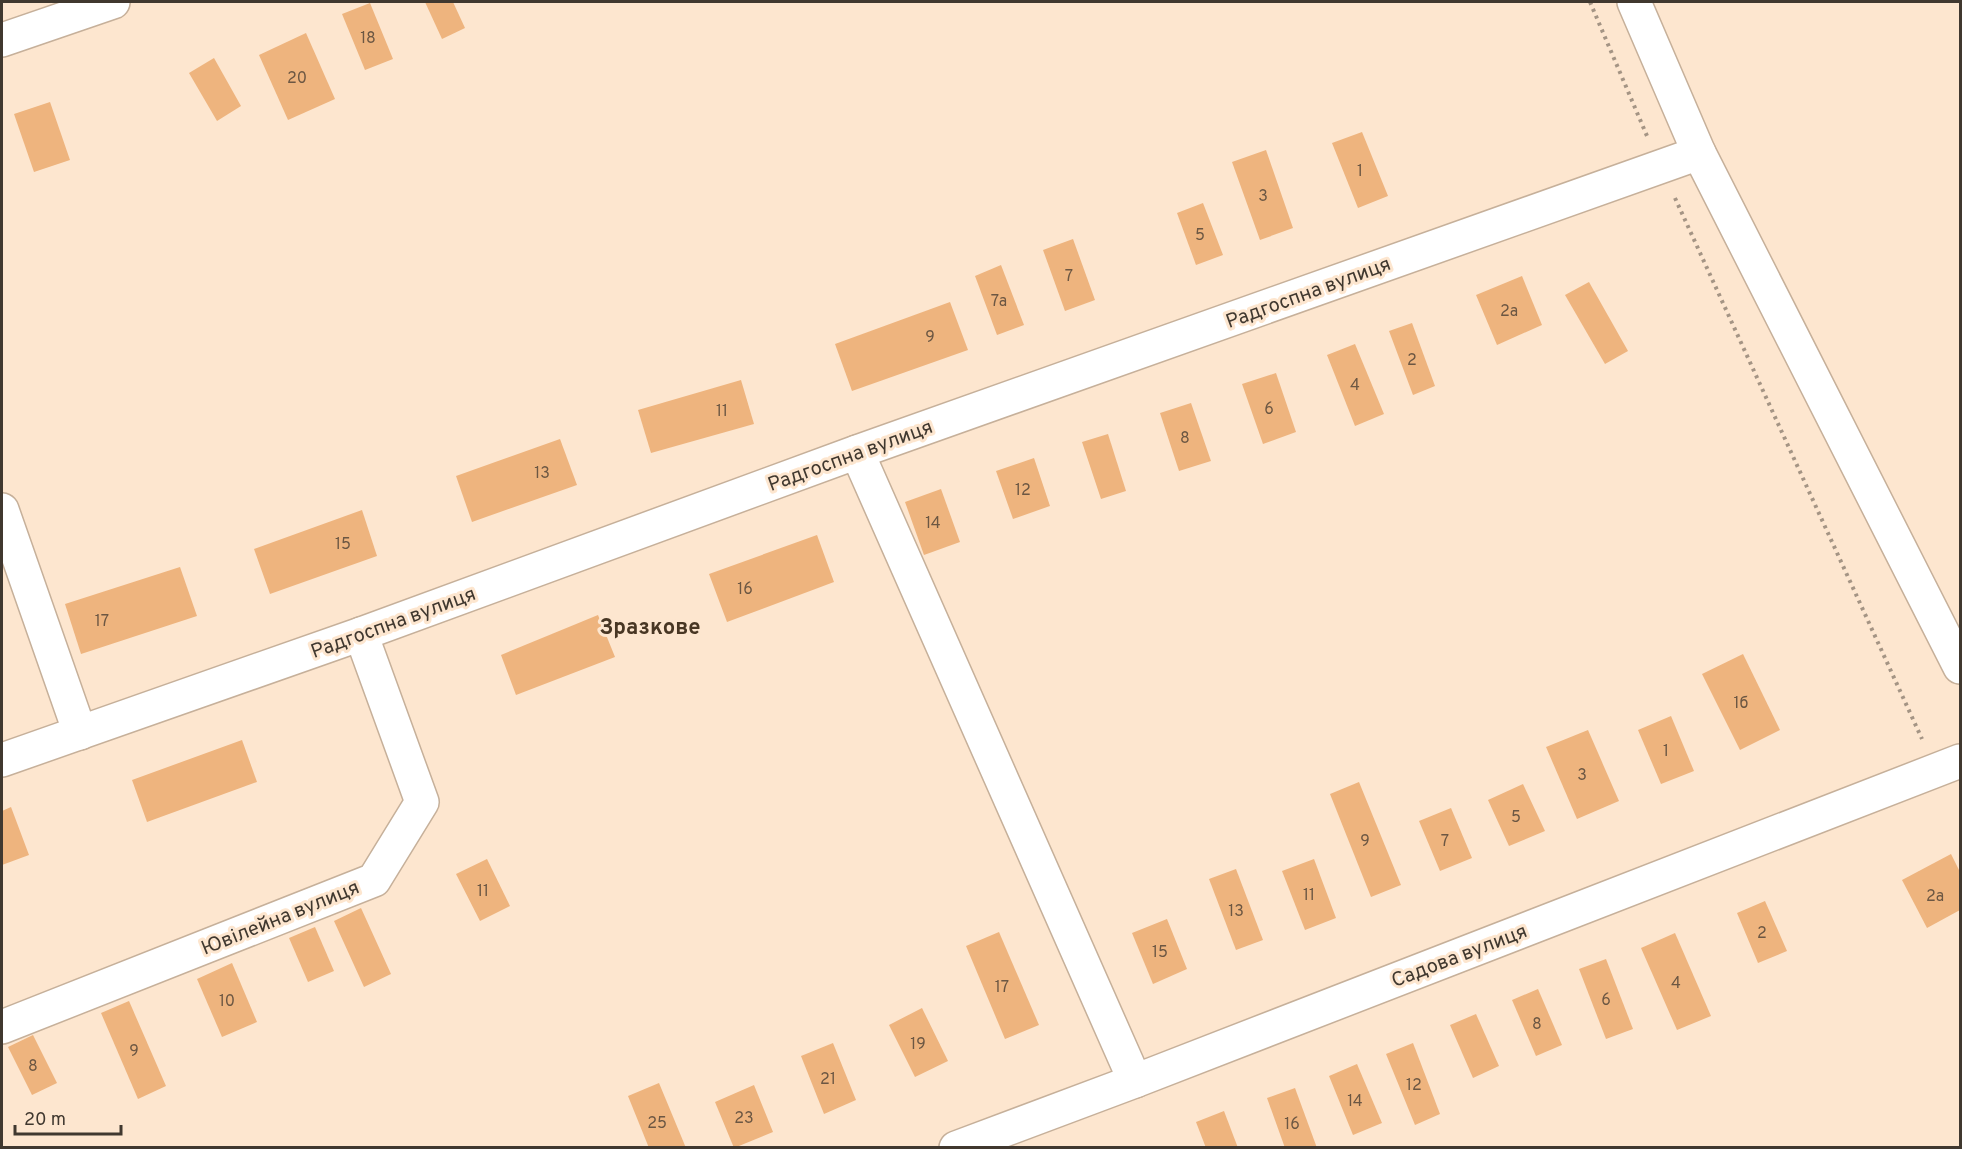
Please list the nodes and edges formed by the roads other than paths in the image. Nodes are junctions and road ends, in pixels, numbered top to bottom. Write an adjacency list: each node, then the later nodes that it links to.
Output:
1 (113, 2): 3 (street)
2 (1634, 2): 4 (street)
3 (2, 40)
4 (1699, 153): 5 (street, Радгоспна вулиця); 8 (street)
5 (857, 452): 7 (street, Радгоспна вулиця); 13 (street)
6 (2, 510): 9 (street)
7 (361, 634): 9 (street, Радгоспна вулиця); 12 (street, Ювілейна вулиця)
8 (1960, 667)
9 (80, 733): 10 (street, Радгоспна вулиця)
10 (2, 760)
11 (1948, 766): 13 (street, Садова вулиця)
12 (2, 1027)
13 (1135, 1081): 14 (street, Садова вулиця)
14 (956, 1148)

